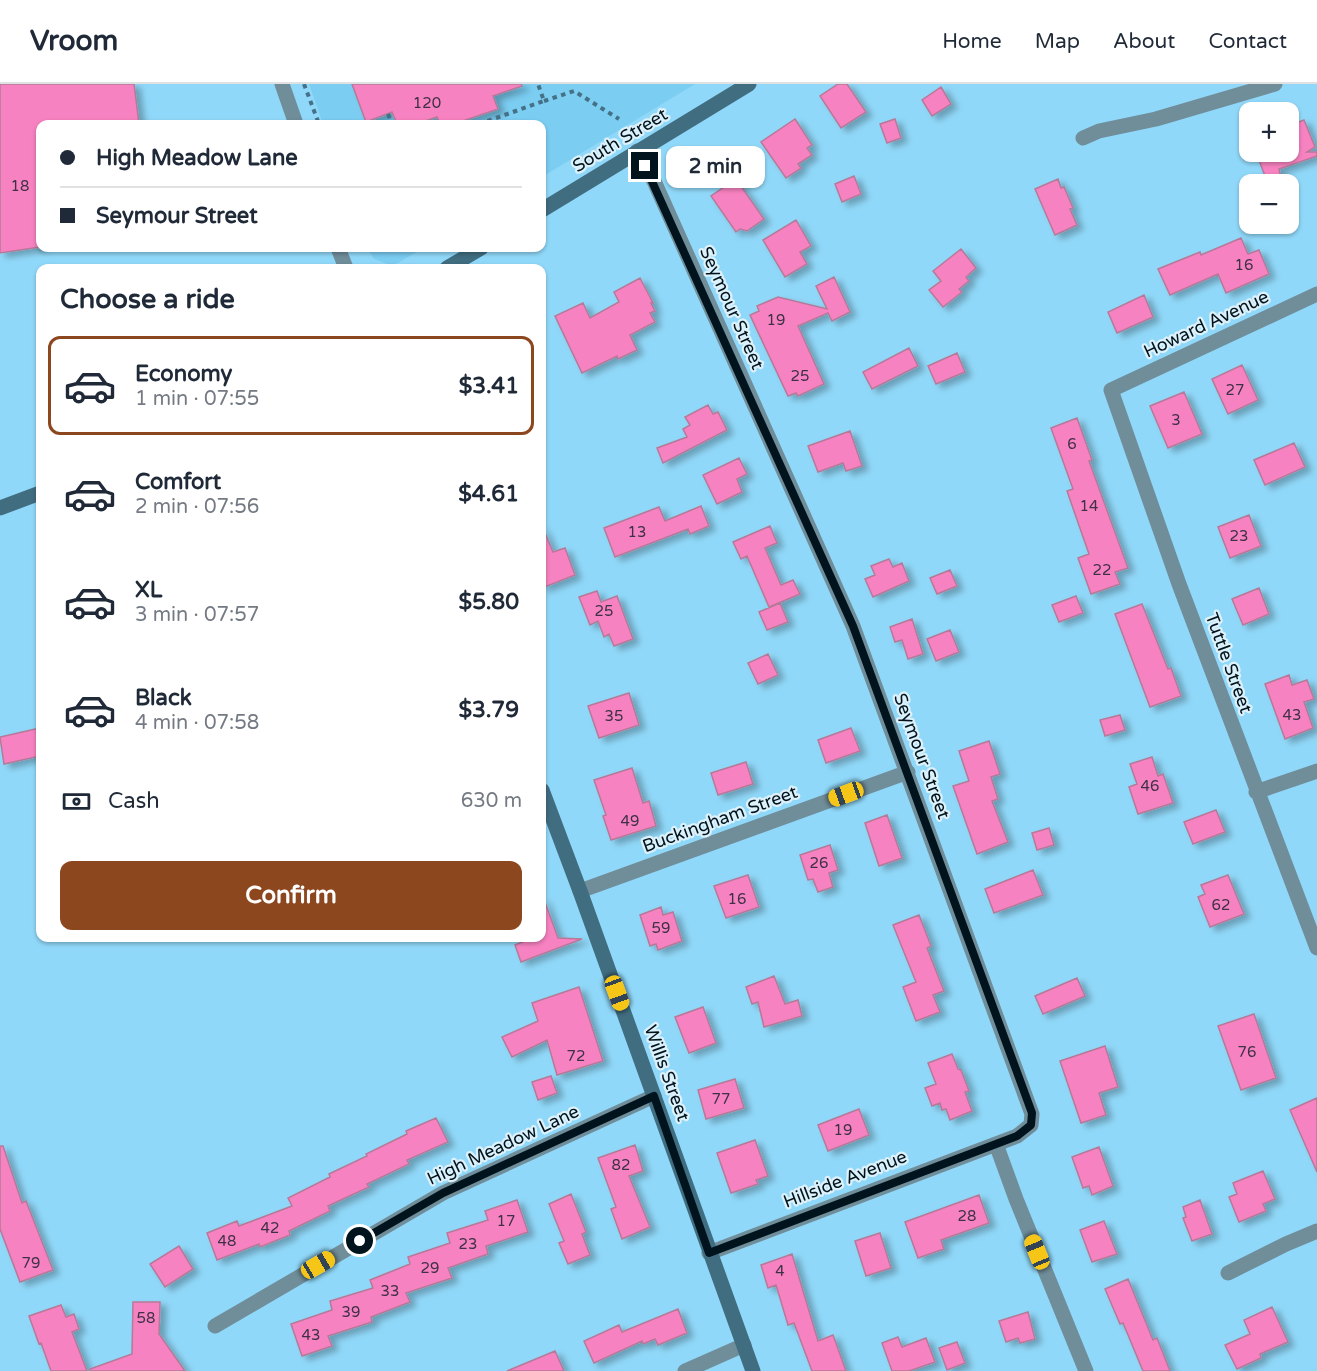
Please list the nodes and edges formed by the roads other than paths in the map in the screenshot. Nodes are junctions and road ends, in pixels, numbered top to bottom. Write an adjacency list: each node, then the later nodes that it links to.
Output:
1 (282, 84): 4 (street)
2 (749, 84): 6 (main road, South Street)
3 (1275, 84): 5 (street)
4 (295, 120)
5 (1083, 138)
6 (637, 151): 7 (main road, South Street); 15 (street, Seymour Street)
7 (546, 208)
8 (474, 252): 9 (main road)
9 (454, 264)
10 (1317, 294): 11 (street, Howard Avenue)
11 (1112, 390): 16 (street, Tuttle Street)
12 (36, 494): 13 (main road)
13 (0, 508)
14 (1317, 771): 16 (street)
15 (908, 772): 18 (street, Buckingham Street); 21 (street, Seymour Street)
16 (1256, 792): 19 (street, Tuttle Street)
17 (546, 801): 18 (main road, Willis Street)
18 (580, 891): 20 (main road, Willis Street)
19 (1317, 948)
20 (654, 1096): 23 (main road, Willis Street); 25 (street, High Meadow Lane)
21 (996, 1144): 23 (street, Hillside Avenue); 29 (street)
22 (1317, 1231): 24 (street)
23 (709, 1253): 26 (main road, Willis Street)
24 (1228, 1273)
25 (215, 1326)
26 (744, 1345): 27 (street); 28 (main road, Willis Street)
27 (685, 1371)
28 (753, 1371)
29 (1086, 1371)

